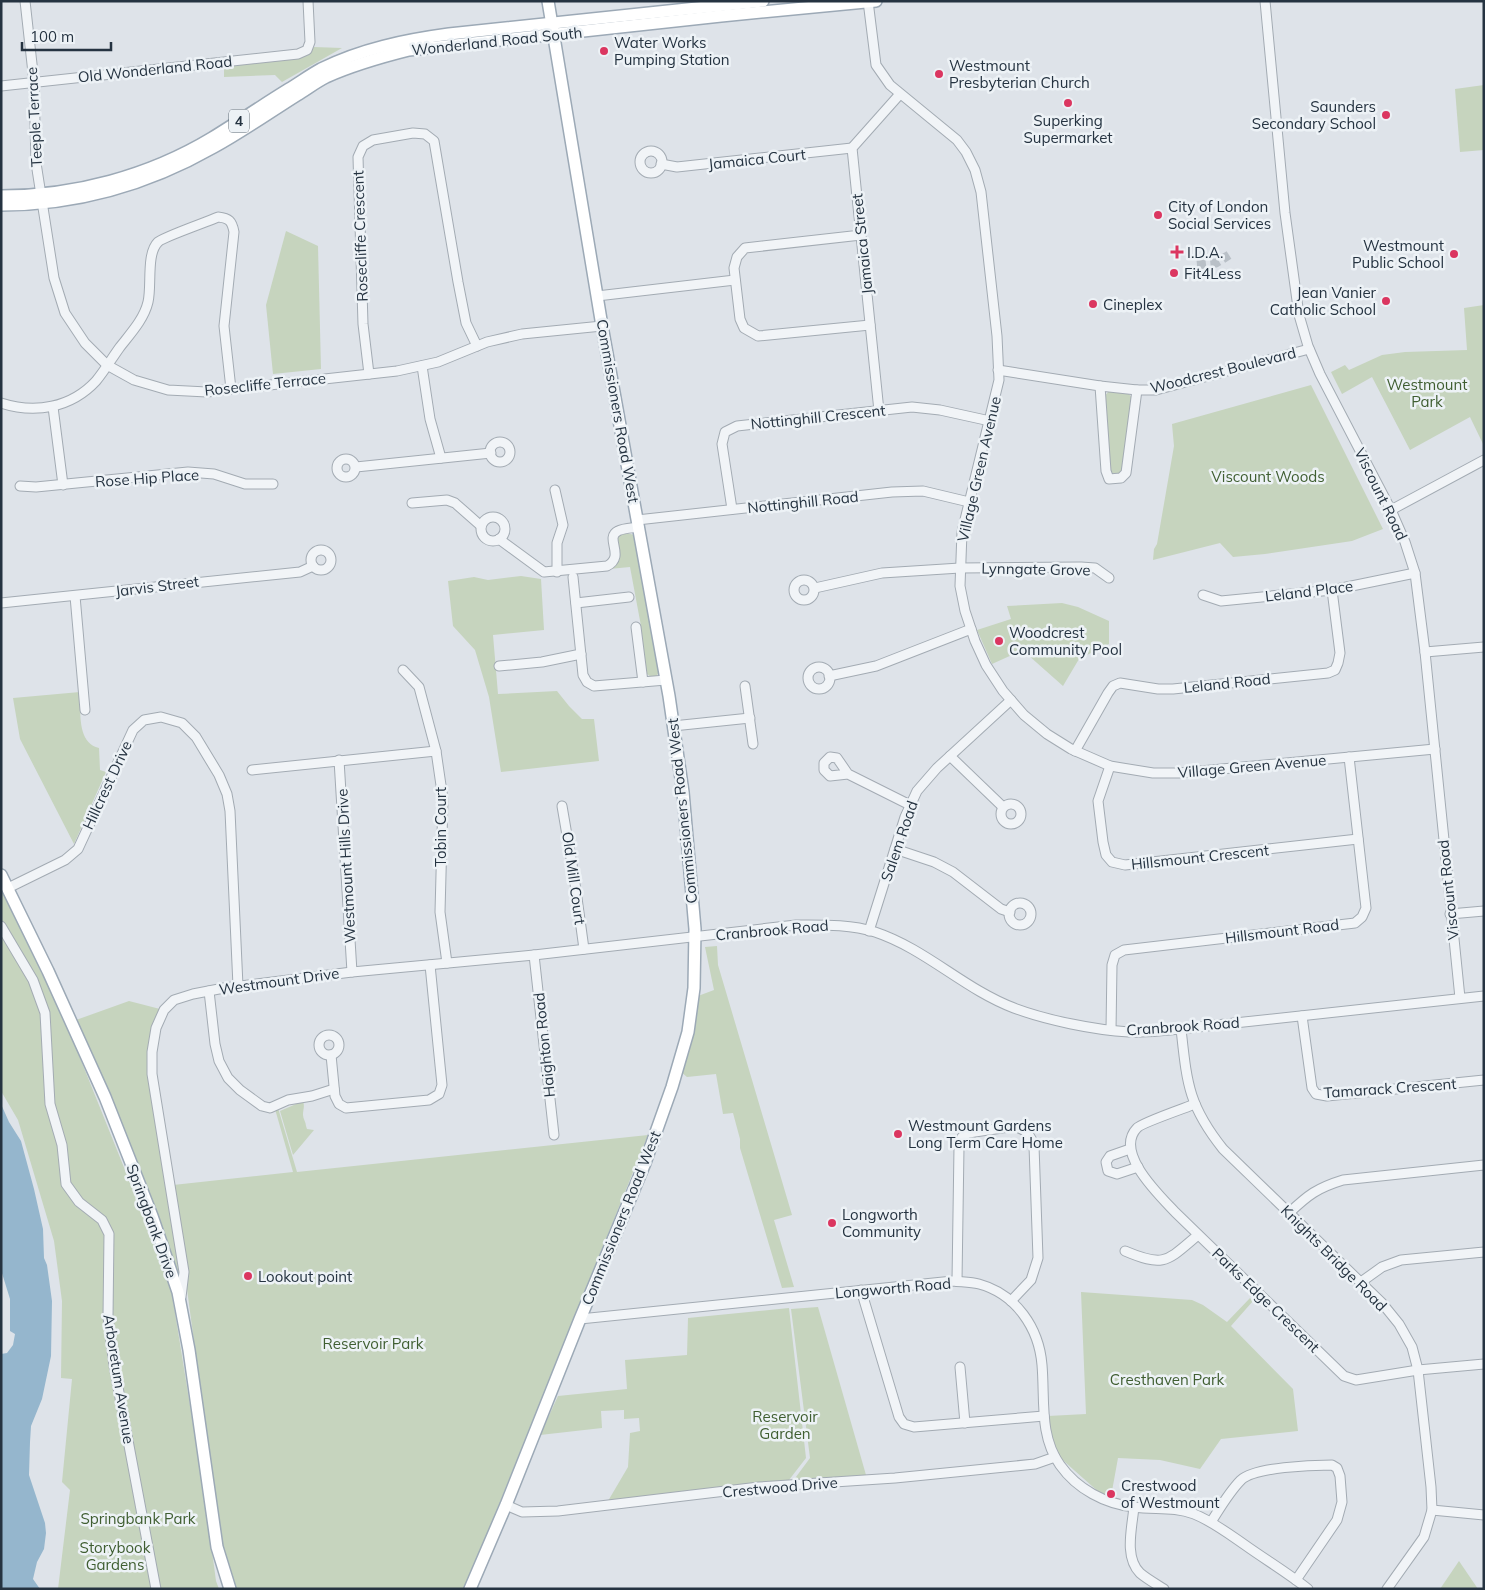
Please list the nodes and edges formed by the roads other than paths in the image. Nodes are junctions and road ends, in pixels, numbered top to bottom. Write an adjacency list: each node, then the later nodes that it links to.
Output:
1 (25, 1): 8 (street, Teeple Terrace)
2 (308, 1): 8 (street, Old Wonderland Road)
3 (548, 1): 7 (main road, Commissioners Road West)
4 (763, 1): 7 (main road, Wonderland Road South / 4)
5 (1265, 1): 22 (street, Viscount Road)
6 (871, 2): 7 (main road, Wonderland Road South / 4); 10 (street, Village Green Avenue)
7 (553, 29): 14 (main road, Wonderland Road South / 4); 18 (main road, Commissioners Road West)
8 (34, 82): 9 (street, Old Wonderland Road); 14 (street, Teeple Terrace)
9 (1, 86)
10 (900, 94): 11 (street); 25 (street, Village Green Avenue)
11 (852, 148): 12 (street, Jamaica Court); 16 (street, Jamaica Street)
12 (661, 164)
13 (1, 196): 14 (main road, Wonderland Road South / 4)
14 (41, 199): 15 (main road, Wonderland Road South / 4); 23 (street, Rosecliffe Terrace)
15 (1, 205)
16 (861, 235): 17 (street); 19 (street, Jamaica Street)
17 (735, 280): 18 (street); 19 (street)
18 (597, 296): 20 (main road, Commissioners Road West)
19 (870, 325): 32 (street, Jamaica Street)
20 (602, 326): 21 (street, Rosecliffe Terrace); 46 (main road, Commissioners Road West)
21 (477, 346): 24 (street, Rosecliffe Terrace); 26 (street, Rosecliffe Crescent)
22 (1309, 349): 29 (street, Woodcrest Boulevard); 45 (street, Viscount Road)
23 (107, 365): 28 (street, Rosecliffe Terrace); 28 (street); 31 (street)
24 (422, 366): 26 (street, Rosecliffe Terrace); 35 (street)
25 (998, 370): 27 (street, Woodcrest Boulevard); 33 (street, Village Green Avenue)
26 (368, 374): 28 (street, Rosecliffe Terrace)
27 (1100, 386): 29 (street, Woodcrest Boulevard); 29 (street, Woodcrest Boulevard)
28 (231, 389)
29 (1137, 390)
30 (1, 403): 31 (street)
31 (52, 407): 39 (street)
32 (879, 411): 33 (street, Nottinghill Crescent); 44 (street, Nottinghill Crescent)
33 (990, 421): 42 (street, Village Green Avenue)
34 (491, 453): 35 (street)
35 (441, 458): 37 (street)
36 (1484, 460): 45 (street)
37 (356, 467)
38 (273, 484): 39 (street, Rose Hip Place)
39 (63, 485): 40 (street, Rose Hip Place)
40 (20, 486)
41 (555, 490): 51 (street)
42 (968, 502): 44 (street, Nottinghill Road); 50 (street, Village Green Avenue)
43 (412, 504): 47 (street)
44 (732, 509): 46 (street, Nottinghill Road)
45 (1392, 510): 52 (street, Viscount Road)
46 (638, 523): 51 (street, Nottinghill Road); 70 (main road, Commissioners Road West)
47 (481, 526): 48 (street); 48 (street)
48 (499, 539): 51 (street)
49 (312, 566): 57 (street, Jarvis Street)
50 (960, 568): 54 (street, Lynngate Grove); 55 (street, Lynngate Grove); 63 (street, Village Green Avenue)
51 (557, 572)
52 (1415, 574): 56 (street, Leland Place); 65 (street, Viscount Road)
53 (573, 577): 60 (street)
54 (1109, 578)
55 (814, 588)
56 (1332, 590): 58 (street, Leland Place); 80 (street, Leland Road)
57 (75, 596): 61 (street, Jarvis Street); 74 (street)
58 (1203, 596)
59 (629, 598): 60 (street)
60 (576, 603): 66 (street)
61 (1, 604)
62 (636, 627): 71 (street)
63 (971, 630): 69 (street); 73 (street, Village Green Avenue)
64 (1484, 647): 65 (street)
65 (1425, 652): 78 (street, Viscount Road)
66 (581, 654): 67 (street); 71 (street)
67 (499, 666)
68 (403, 670): 79 (street, Tobin Court)
69 (829, 676)
70 (666, 680): 71 (street); 76 (main road, Commissioners Road West)
71 (643, 682)
72 (745, 686): 75 (street)
73 (1011, 700): 80 (street, Village Green Avenue); 81 (street, Salem Road)
74 (85, 710)
75 (750, 718): 76 (street); 77 (street)
76 (673, 726): 99 (main road, Commissioners Road West)
77 (753, 744)
78 (1434, 749): 82 (street, Village Green Avenue); 96 (street, Viscount Road)
79 (436, 751): 83 (street); 102 (street, Tobin Court)
80 (1075, 751): 84 (street, Village Green Avenue)
81 (950, 756): 87 (street, Salem Road); 89 (street)
82 (1349, 757): 84 (street, Village Green Avenue); 90 (street, Hillsmount Road)
83 (339, 760): 85 (street); 104 (street, Westmount Hills Drive)
84 (1110, 766): 90 (street, Hillsmount Crescent)
85 (252, 770)
86 (848, 774): 87 (street)
87 (910, 805): 91 (street, Salem Road)
88 (562, 806): 100 (street, Old Mill Court)
89 (1003, 807)
90 (1358, 839): 111 (street, Hillsmount Road)
91 (895, 850): 95 (street); 98 (street, Salem Road)
92 (1, 875): 93 (main road, Springbank Drive)
93 (8, 888): 105 (street, Hillcrest Drive); 128 (main road, Springbank Drive)
94 (1484, 911): 96 (street)
95 (1010, 912)
96 (1450, 914): 108 (street, Viscount Road)
97 (1, 926): 142 (street, Arboretum Avenue)
98 (869, 930): 99 (street, Cranbrook Road); 111 (street, Cranbrook Road)
99 (696, 937): 100 (street, Westmount Drive); 129 (main road, Commissioners Road West)
100 (584, 949): 101 (street, Westmount Drive)
101 (534, 955): 102 (street, Westmount Drive); 116 (street, Haighton Road)
102 (447, 963): 103 (street, Westmount Drive)
103 (430, 964): 104 (street, Westmount Drive); 114 (street)
104 (352, 972): 105 (street, Westmount Drive)
105 (238, 986): 106 (street, Westmount Drive)
106 (209, 991): 114 (street); 128 (street, Westmount Drive)
107 (1484, 996): 108 (street, Cranbrook Road)
108 (1460, 998): 109 (street, Cranbrook Road)
109 (1302, 1016): 110 (street, Cranbrook Road); 113 (street, Tamarack Crescent)
110 (1181, 1029): 111 (street, Cranbrook Road); 115 (street, Knights Bridge Road)
111 (1111, 1030)
112 (331, 1055): 114 (street)
113 (1484, 1080)
114 (334, 1089)
115 (1194, 1104): 117 (street); 120 (street, Knights Bridge Road)
116 (554, 1135)
117 (1130, 1149): 119 (street, Parks Edge Crescent); 119 (street)
118 (1484, 1165): 120 (street)
119 (1138, 1167): 121 (street, Parks Edge Crescent)
120 (1289, 1213): 125 (street, Knights Bridge Road)
121 (1198, 1235): 122 (street); 132 (street, Parks Edge Crescent)
122 (1125, 1250)
123 (1484, 1252): 125 (street)
124 (957, 1281): 126 (street, Longworth Road); 127 (street, Longworth Road); 127 (street)
125 (1361, 1282): 132 (street, Knights Bridge Road)
126 (861, 1290): 129 (street, Longworth Road); 134 (street)
127 (1011, 1301): 133 (street, Longworth Road)
128 (180, 1302): 143 (main road, Springbank Drive)
129 (580, 1319): 136 (main road, Commissioners Road West)
130 (1484, 1364): 132 (street, Parks Edge Crescent)
131 (960, 1367): 134 (street)
132 (1418, 1370): 138 (street, Knights Bridge Road)
133 (1044, 1416): 134 (street); 135 (street, Longworth Road)
134 (965, 1423)
135 (1055, 1457): 136 (street, Crestwood Drive); 137 (street, Longworth Road)
136 (506, 1505): 144 (main road, Commissioners Road West)
137 (1134, 1507): 140 (street, Longworth Road); 145 (street)
138 (1432, 1510): 139 (street); 147 (street, Knights Bridge Road)
139 (1484, 1515)
140 (1211, 1522): 141 (street, Longworth Road); 141 (street)
141 (1296, 1580): 146 (street, Longworth Road)
142 (156, 1589)
143 (230, 1589)
144 (470, 1589)
145 (1164, 1589)
146 (1308, 1589)
147 (1388, 1589)

